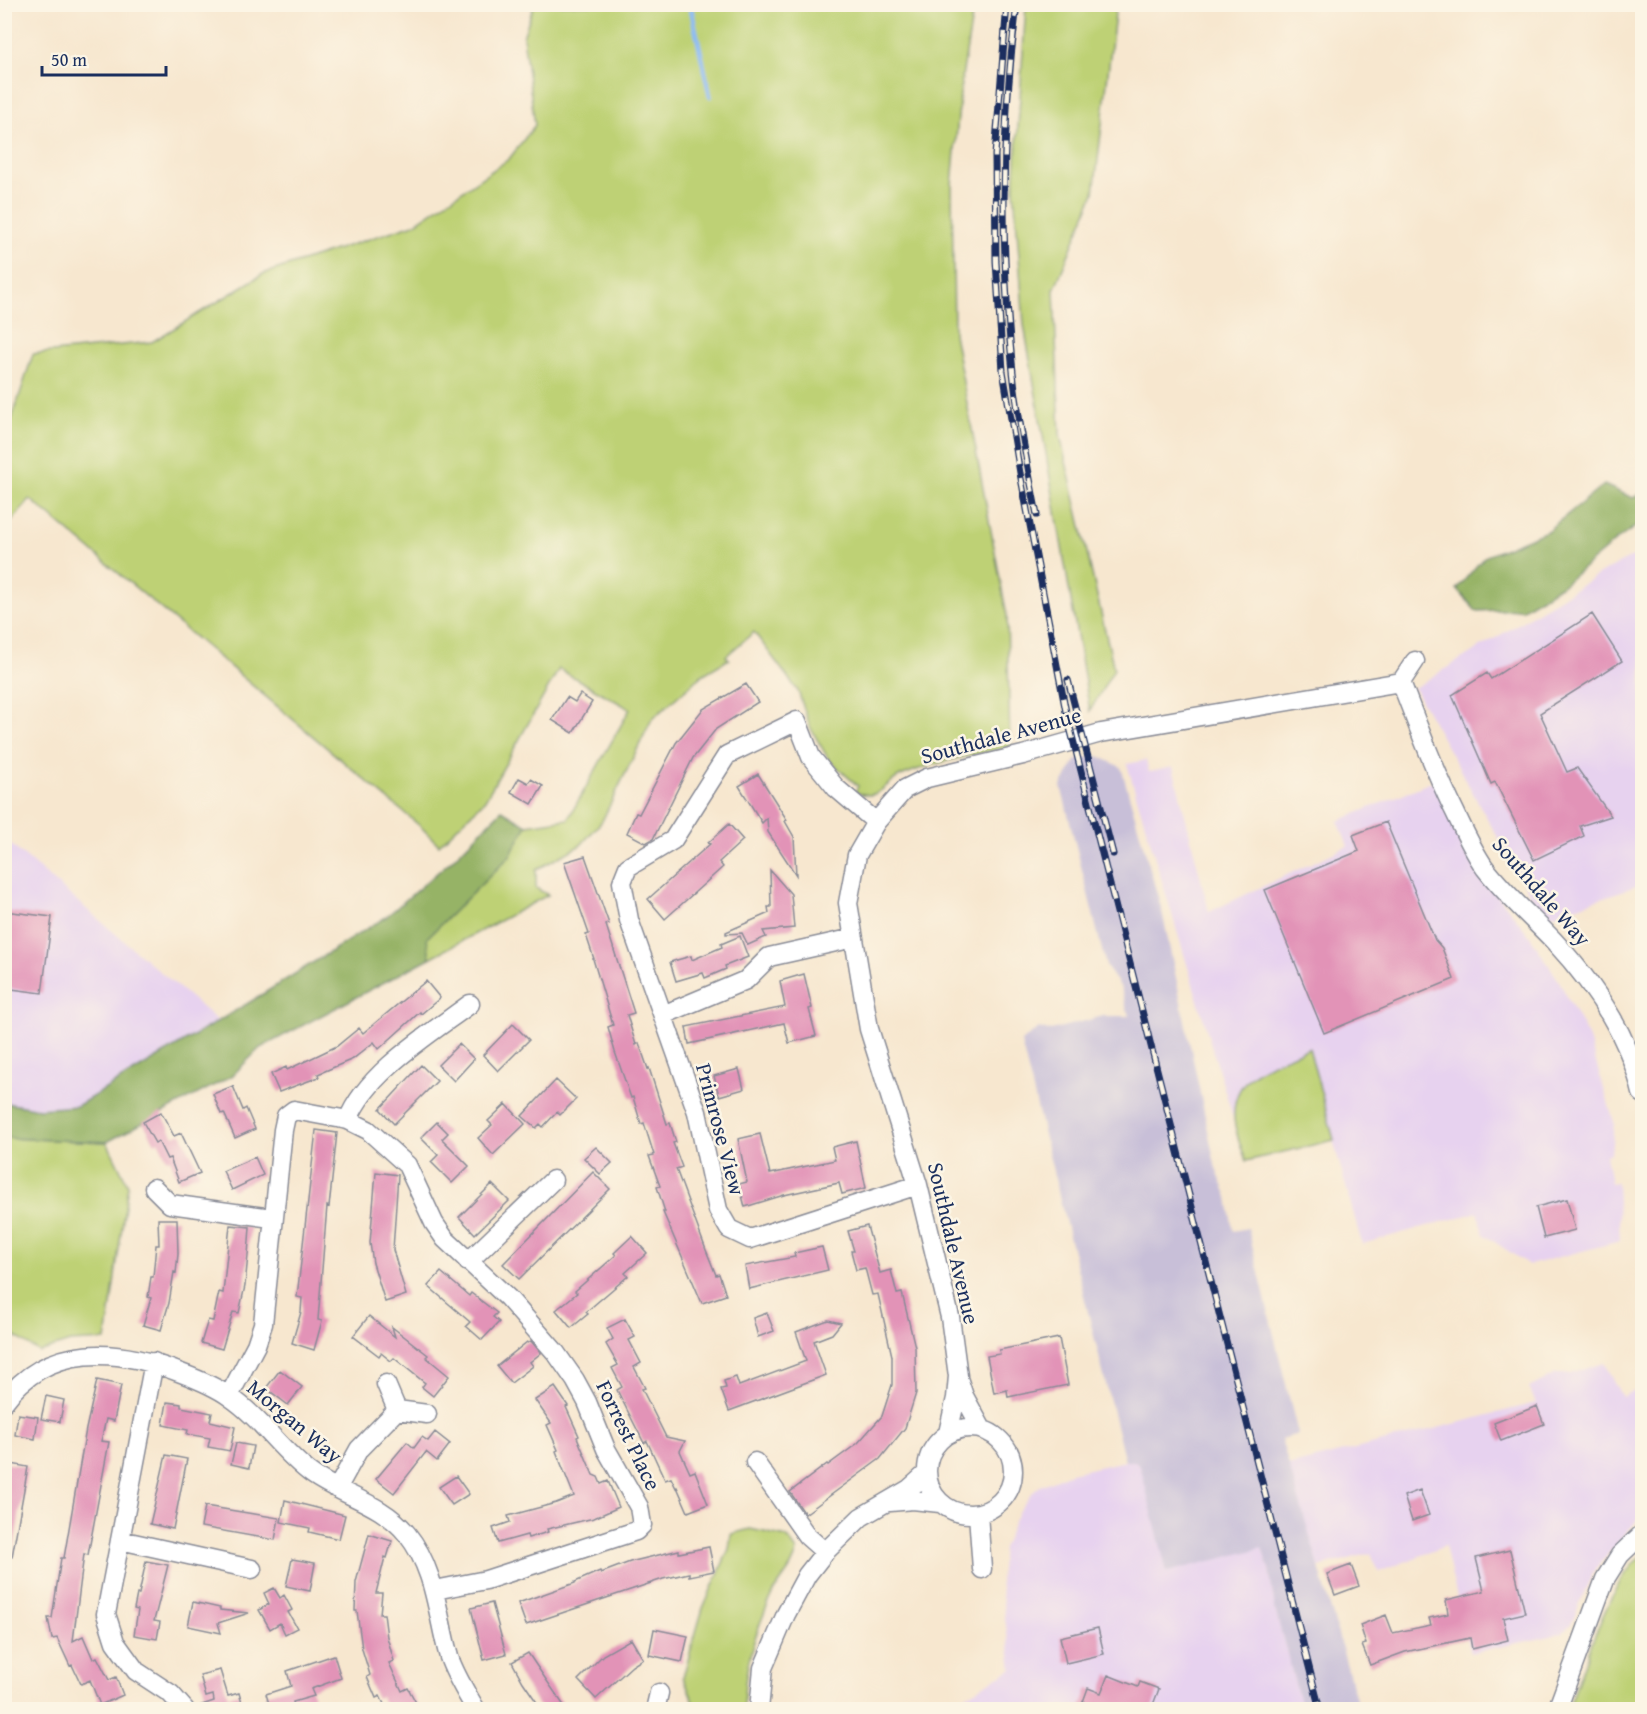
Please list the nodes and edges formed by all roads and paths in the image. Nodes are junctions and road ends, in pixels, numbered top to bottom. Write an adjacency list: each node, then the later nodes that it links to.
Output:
1 (1415, 661): 2 (street)
2 (1401, 682): 3 (street, Southdale Avenue); 7 (street, Southdale Way)
3 (876, 822): 4 (street, Southdale Avenue); 6 (street, Primrose View)
4 (854, 938): 6 (street); 10 (street, Southdale Avenue)
5 (470, 1004): 8 (street)
6 (663, 1015): 10 (street, Primrose View)
7 (1642, 1093)
8 (348, 1120): 12 (street, Forrest Place); 13 (street, Forrest Place)
9 (553, 1180): 13 (street)
10 (918, 1185): 15 (street, Southdale Avenue)
11 (154, 1188): 12 (street)
12 (272, 1218): 17 (street, Forrest Place)
13 (468, 1262): 34 (street, Forrest Place)
14 (154, 1362): 17 (street, Morgan Way); 18 (street, Morgan Way); 30 (street)
15 (958, 1377): 21 (street, Southdale Avenue); 22 (street, Southdale Avenue)
16 (386, 1384): 19 (street)
17 (229, 1396): 25 (street, Morgan Way)
18 (4, 1402)
19 (396, 1410): 20 (street); 25 (street)
20 (427, 1414)
21 (982, 1429): 22 (street); 28 (street)
22 (948, 1433): 24 (street)
23 (755, 1462): 31 (street)
24 (927, 1473): 26 (street); 27 (street)
25 (338, 1487): 34 (street, Morgan Way)
26 (888, 1502): 27 (street); 31 (street)
27 (940, 1503): 28 (street)
28 (978, 1514): 33 (street)
29 (1642, 1534): 38 (street)
30 (120, 1540): 32 (street); 35 (street)
31 (825, 1552): 37 (street)
32 (252, 1569)
33 (982, 1569)
34 (435, 1590): 36 (street, Morgan Way)
35 (185, 1710)
36 (476, 1710)
37 (759, 1710)
38 (1557, 1710)

